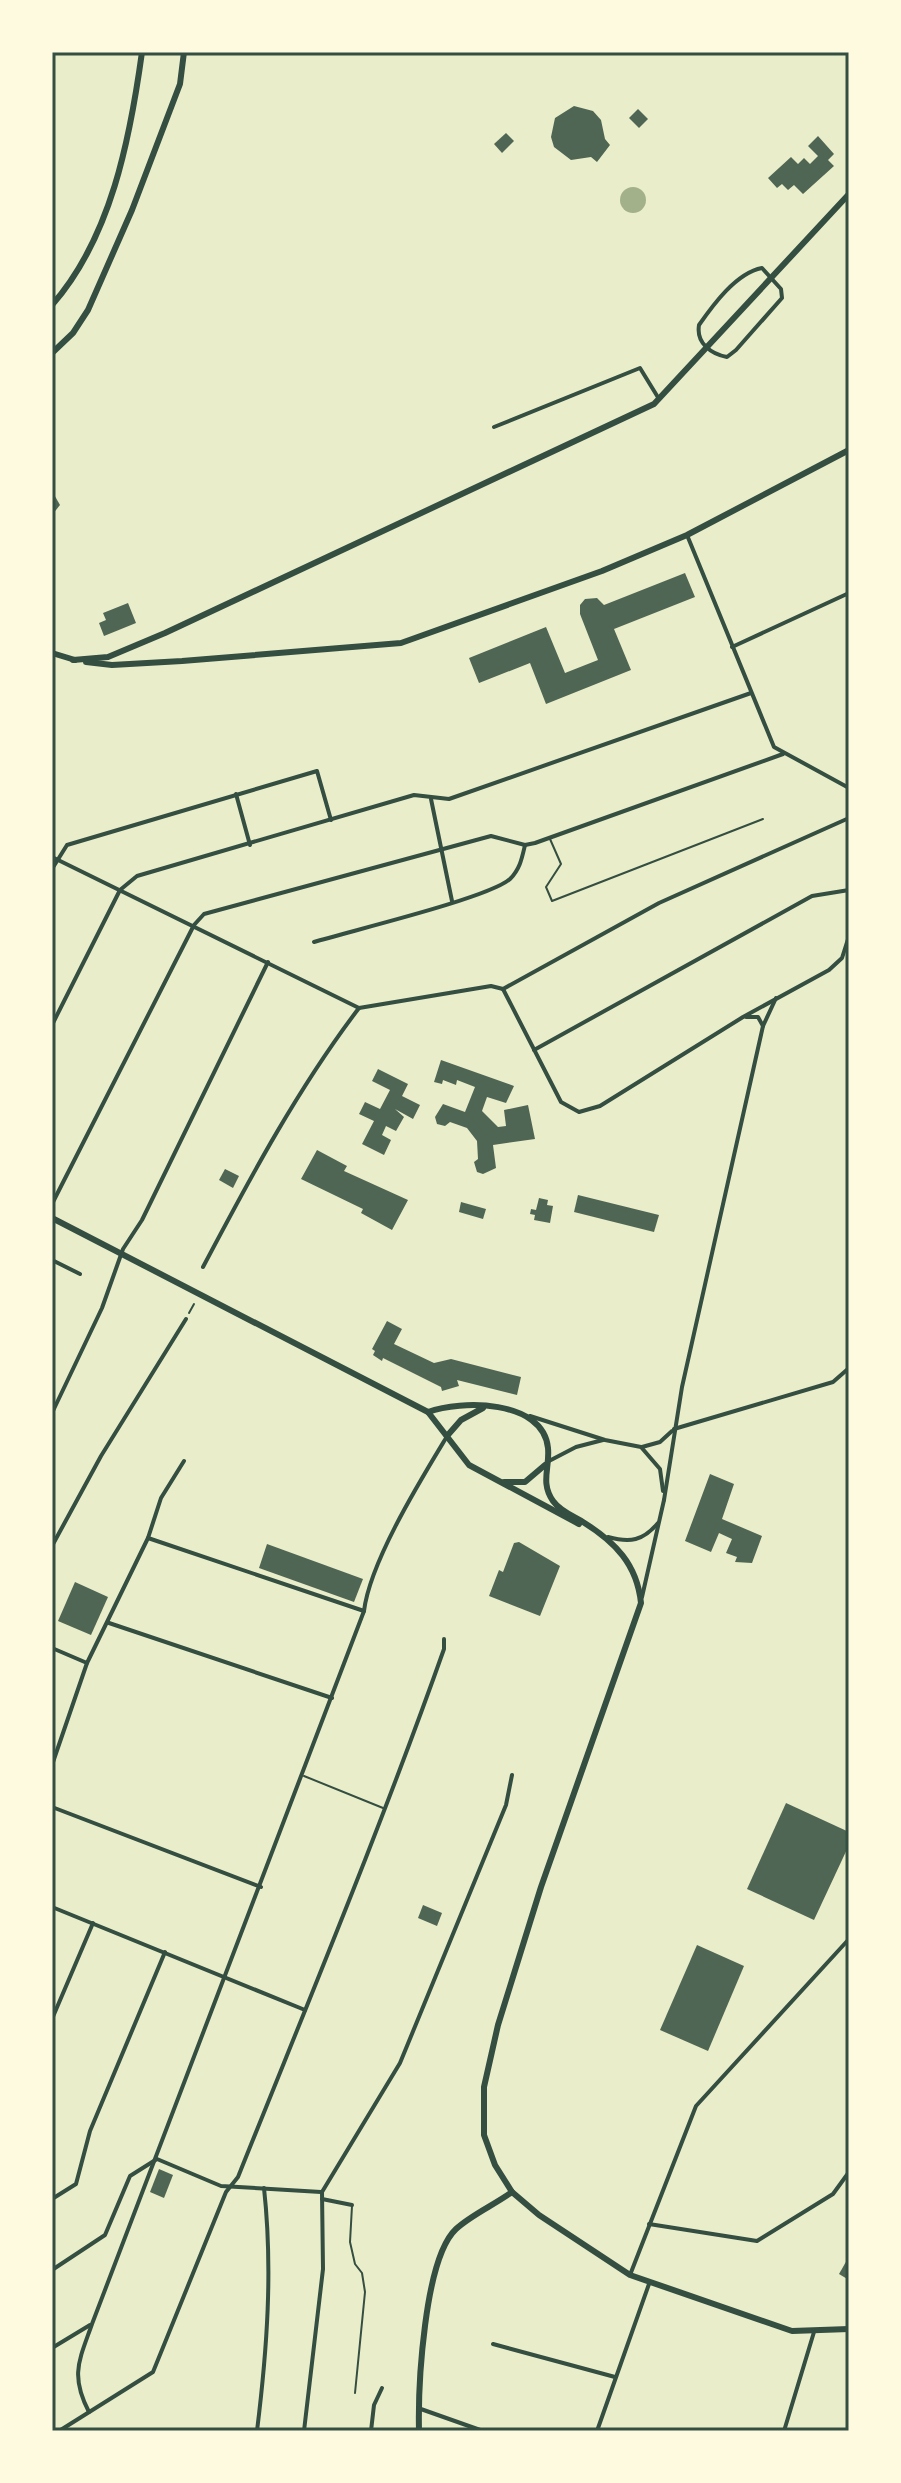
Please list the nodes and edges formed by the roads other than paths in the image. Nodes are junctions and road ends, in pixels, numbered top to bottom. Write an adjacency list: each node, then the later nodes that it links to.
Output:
1 (142, 52): 5 (main road)
2 (184, 52): 7 (main road)
3 (849, 194): 4 (main road)
4 (772, 276): 6 (main road); 6 (street); 6 (street)
5 (52, 305)
6 (707, 347): 8 (main road)
7 (52, 353)
8 (659, 399): 9 (street); 15 (main road)
9 (494, 427)
10 (849, 450): 11 (main road)
11 (687, 535): 13 (street); 15 (main road)
12 (849, 593): 13 (street)
13 (732, 647): 16 (street)
14 (52, 653): 15 (main road)
15 (73, 660)
16 (751, 693): 17 (street); 20 (street)
17 (783, 754): 18 (street); 24 (street)
18 (848, 789)
19 (236, 794): 23 (street); 25 (street); 28 (street)
20 (431, 799): 23 (street); 27 (street)
21 (849, 818): 37 (street)
22 (763, 819): 24 (lane)
23 (331, 820): 25 (street)
24 (550, 838): 26 (street)
25 (250, 845): 30 (street)
26 (525, 845): 27 (street); 32 (street)
27 (440, 849): 32 (street); 33 (street)
28 (54, 858): 29 (street); 30 (street)
29 (52, 869)
30 (120, 890): 33 (street); 41 (street)
31 (849, 890): 43 (street)
32 (452, 901): 35 (street)
33 (194, 925): 36 (street); 44 (street)
34 (849, 936): 38 (street)
35 (314, 942)
36 (268, 962): 39 (street); 46 (street)
37 (503, 989): 39 (street); 43 (street)
38 (776, 998): 40 (street); 42 (street)
39 (359, 1008): 48 (street)
40 (743, 1017): 42 (street); 43 (street)
41 (52, 1025)
42 (763, 1026): 56 (street)
43 (534, 1050)
44 (52, 1204)
45 (52, 1218): 46 (main road)
46 (120, 1254): 53 (main road); 54 (street)
47 (52, 1260): 49 (street)
48 (203, 1267)
49 (80, 1274)
50 (186, 1319): 67 (street)
51 (849, 1368): 56 (street)
52 (491, 1406): 53 (main road); 55 (main road); 57 (main road)
53 (428, 1412): 57 (main road)
54 (52, 1413)
55 (523, 1413): 58 (street); 61 (main road)
56 (674, 1429): 59 (street); 63 (street)
57 (447, 1436): 62 (main road); 69 (street)
58 (605, 1440): 59 (street); 61 (street)
59 (641, 1447): 63 (street)
60 (184, 1461): 66 (street)
61 (547, 1463): 62 (main road); 65 (main road)
62 (496, 1481): 65 (main road)
63 (664, 1500): 64 (street)
64 (660, 1521): 65 (street); 68 (street)
65 (608, 1537): 68 (main road)
66 (148, 1538): 69 (street); 70 (street)
67 (52, 1546)
68 (641, 1603): 93 (main road)
69 (364, 1611): 74 (street)
70 (109, 1623): 73 (street); 74 (street)
71 (444, 1639): 79 (street)
72 (52, 1648): 73 (street)
73 (87, 1663): 75 (street)
74 (332, 1698): 77 (street)
75 (52, 1765)
76 (512, 1775): 92 (street)
77 (304, 1776): 79 (lane); 80 (street)
78 (52, 1807): 80 (street)
79 (384, 1809): 86 (street)
80 (261, 1887): 85 (street)
81 (52, 1907): 82 (street)
82 (93, 1923): 84 (street); 87 (street)
83 (849, 1939): 97 (street)
84 (165, 1952): 85 (street); 94 (street)
85 (225, 1978): 86 (street); 88 (street)
86 (305, 2010): 90 (street)
87 (52, 2019)
88 (157, 2159): 90 (street); 98 (street); 101 (street)
89 (849, 2172): 97 (street)
90 (231, 2185): 91 (street); 110 (street)
91 (264, 2188): 92 (street); 112 (street)
92 (322, 2192): 95 (street)
93 (512, 2192): 99 (main road); 109 (main road)
94 (52, 2199)
95 (322, 2199): 96 (street); 113 (street)
96 (352, 2205): 108 (lane)
97 (649, 2224): 99 (street)
98 (52, 2270)
99 (630, 2275): 100 (main road)
100 (649, 2284): 103 (main road); 106 (street)
101 (92, 2324): 105 (street); 110 (street)
102 (849, 2329): 103 (main road)
103 (814, 2332): 118 (street)
104 (493, 2344): 106 (street)
105 (52, 2348)
106 (615, 2377): 117 (street)
107 (382, 2388): 114 (street)
108 (355, 2393)
109 (418, 2408): 115 (main road); 116 (street)
110 (89, 2412): 111 (street)
111 (59, 2431)
112 (257, 2431)
113 (304, 2431)
114 (371, 2431)
115 (419, 2431)
116 (483, 2431)
117 (597, 2431)
118 (784, 2431)

